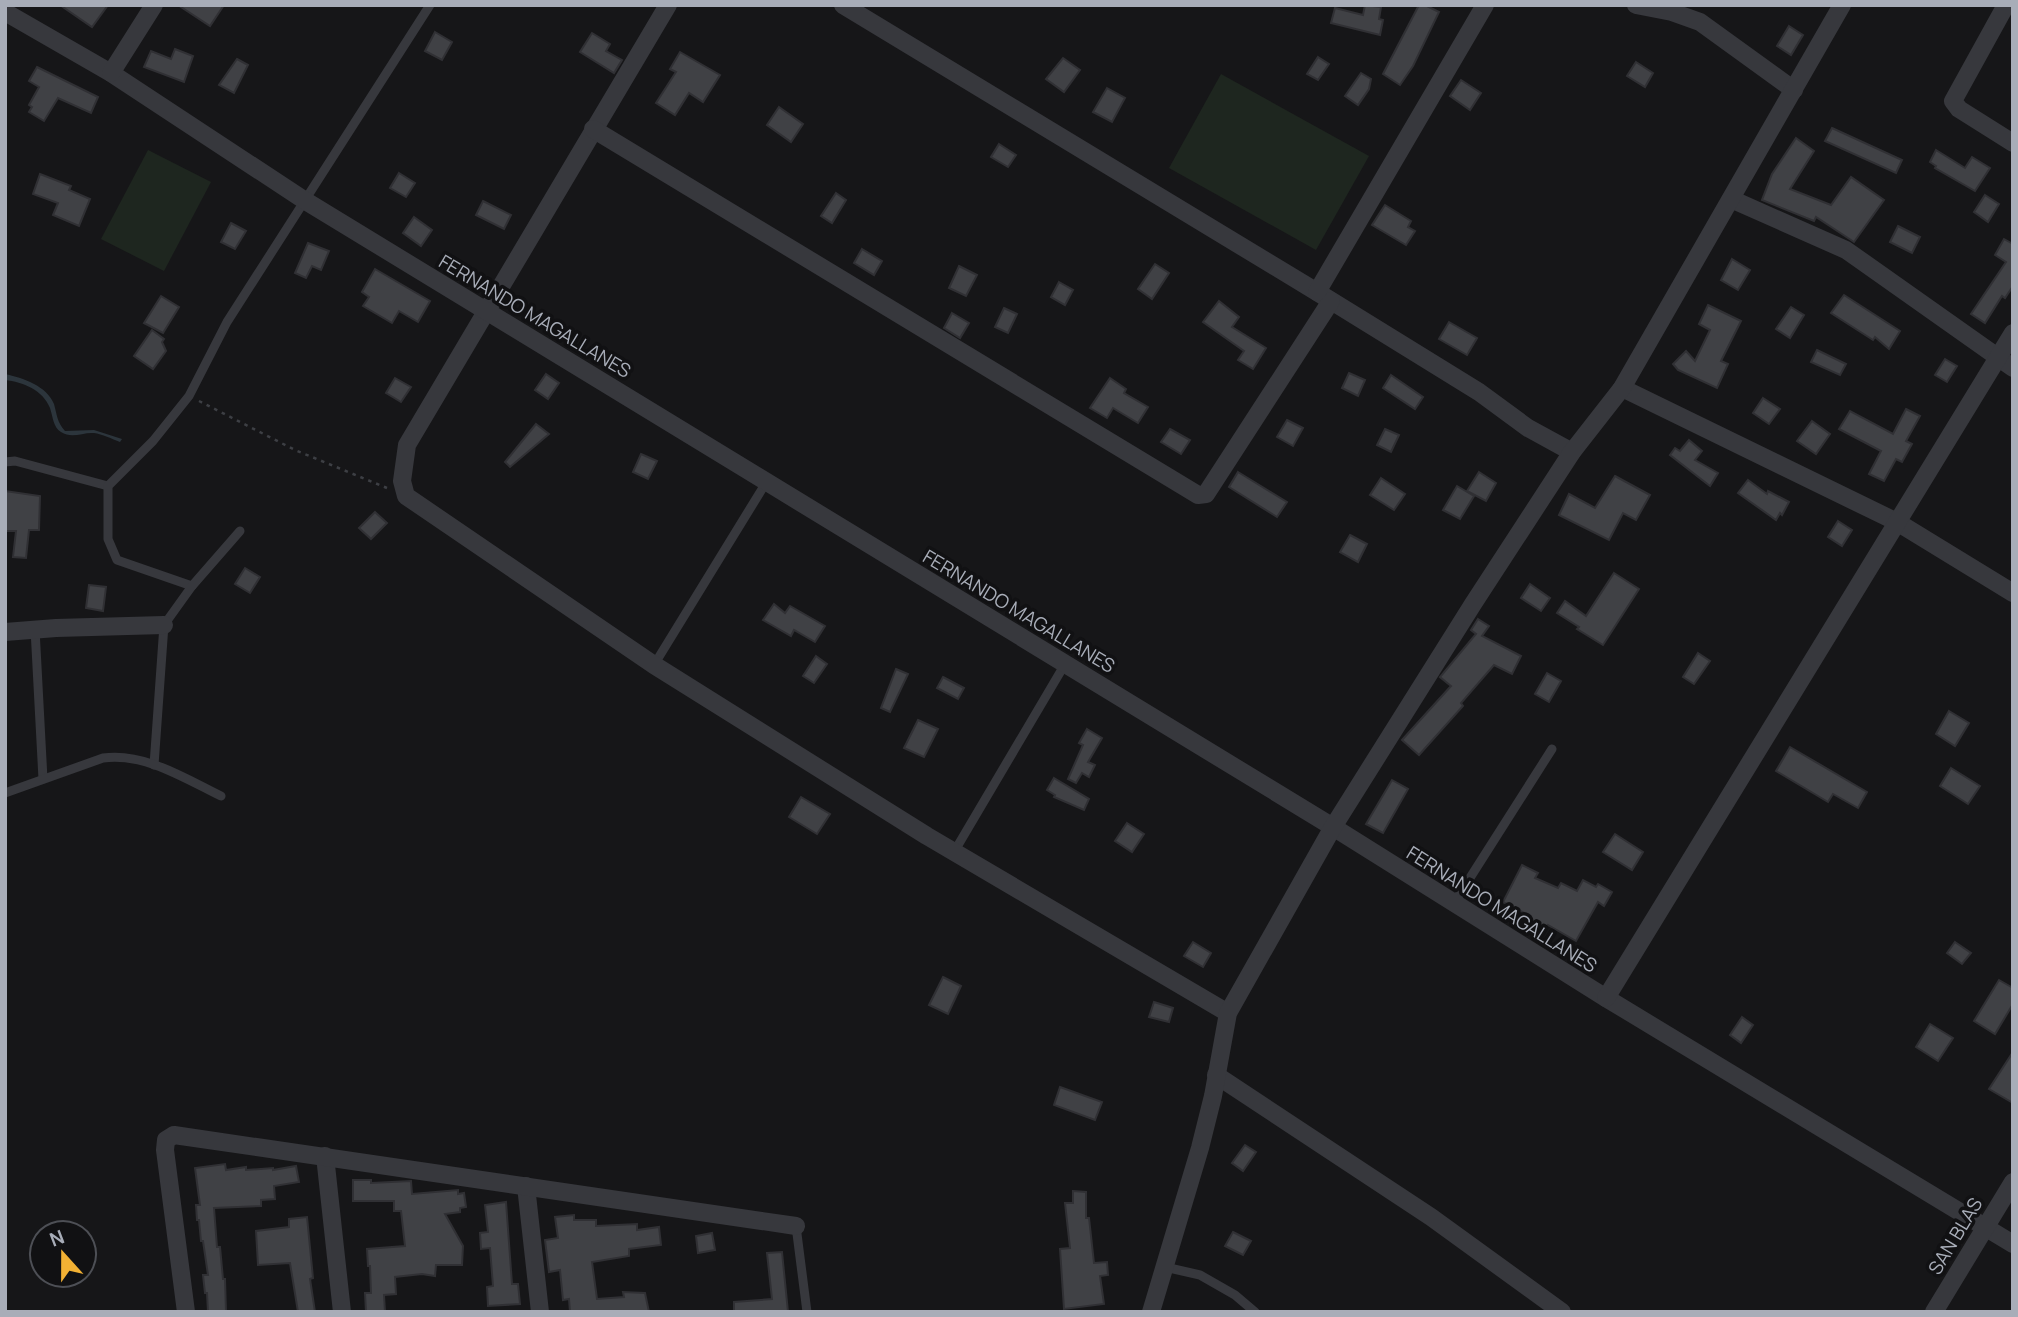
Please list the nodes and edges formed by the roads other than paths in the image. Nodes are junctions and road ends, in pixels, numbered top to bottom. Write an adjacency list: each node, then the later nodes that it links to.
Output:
1 (154, 5): 10 (street)
2 (430, 5): 15 (lane)
3 (668, 5): 12 (street)
4 (843, 5): 16 (street)
5 (1485, 5): 16 (street)
6 (1636, 5): 11 (street)
7 (1842, 5): 11 (street)
8 (2006, 5): 13 (street)
9 (5, 12): 10 (street, FERNANDO MAGALLANES)
10 (111, 73): 15 (street, FERNANDO MAGALLANES)
11 (1794, 90): 14 (street)
12 (593, 129): 16 (street); 17 (street)
13 (2013, 143)
14 (1731, 199): 19 (street); 20 (street)
15 (304, 200): 17 (street, FERNANDO MAGALLANES); 24 (lane)
16 (1324, 297): 21 (street)
17 (486, 310): 23 (street, FERNANDO MAGALLANES); 33 (street)
18 (2013, 333): 19 (street)
19 (2005, 363): 25 (street)
20 (1622, 388): 21 (street); 25 (street)
21 (1572, 452): 39 (street)
22 (5, 462): 24 (lane)
23 (766, 481): 32 (street, FERNANDO MAGALLANES); 33 (lane)
24 (108, 486): 27 (lane)
25 (1897, 522): 28 (street); 42 (street)
26 (240, 531): 27 (lane)
27 (192, 586): 29 (lane)
28 (2013, 593)
29 (164, 625): 30 (street); 35 (lane)
30 (35, 629): 31 (street); 36 (lane)
31 (5, 632)
32 (1065, 664): 39 (street, FERNANDO MAGALLANES); 40 (lane)
33 (654, 665): 40 (street)
34 (1552, 749): 41 (lane)
35 (154, 765): 36 (lane); 38 (lane)
36 (43, 779): 37 (lane)
37 (5, 793)
38 (221, 796)
39 (1333, 827): 41 (street, FERNANDO MAGALLANES); 43 (street)
40 (954, 852): 43 (street)
41 (1454, 903): 42 (street, FERNANDO MAGALLANES)
42 (1606, 998): 49 (street, FERNANDO MAGALLANES)
43 (1228, 1013): 44 (street)
44 (1216, 1075): 51 (street); 58 (street)
45 (325, 1156): 47 (street); 52 (street); 53 (street)
46 (2013, 1182): 49 (street, SAN BLAS)
47 (526, 1186): 48 (street); 54 (street)
48 (796, 1226): 55 (lane)
49 (1986, 1227): 50 (street, FERNANDO MAGALLANES); 59 (street, SAN BLAS)
50 (2013, 1244)
51 (1166, 1267): 56 (street); 57 (lane)
52 (186, 1312)
53 (342, 1312)
54 (540, 1312)
55 (807, 1312)
56 (1151, 1312)
57 (1255, 1312)
58 (1562, 1312)
59 (1934, 1312)

